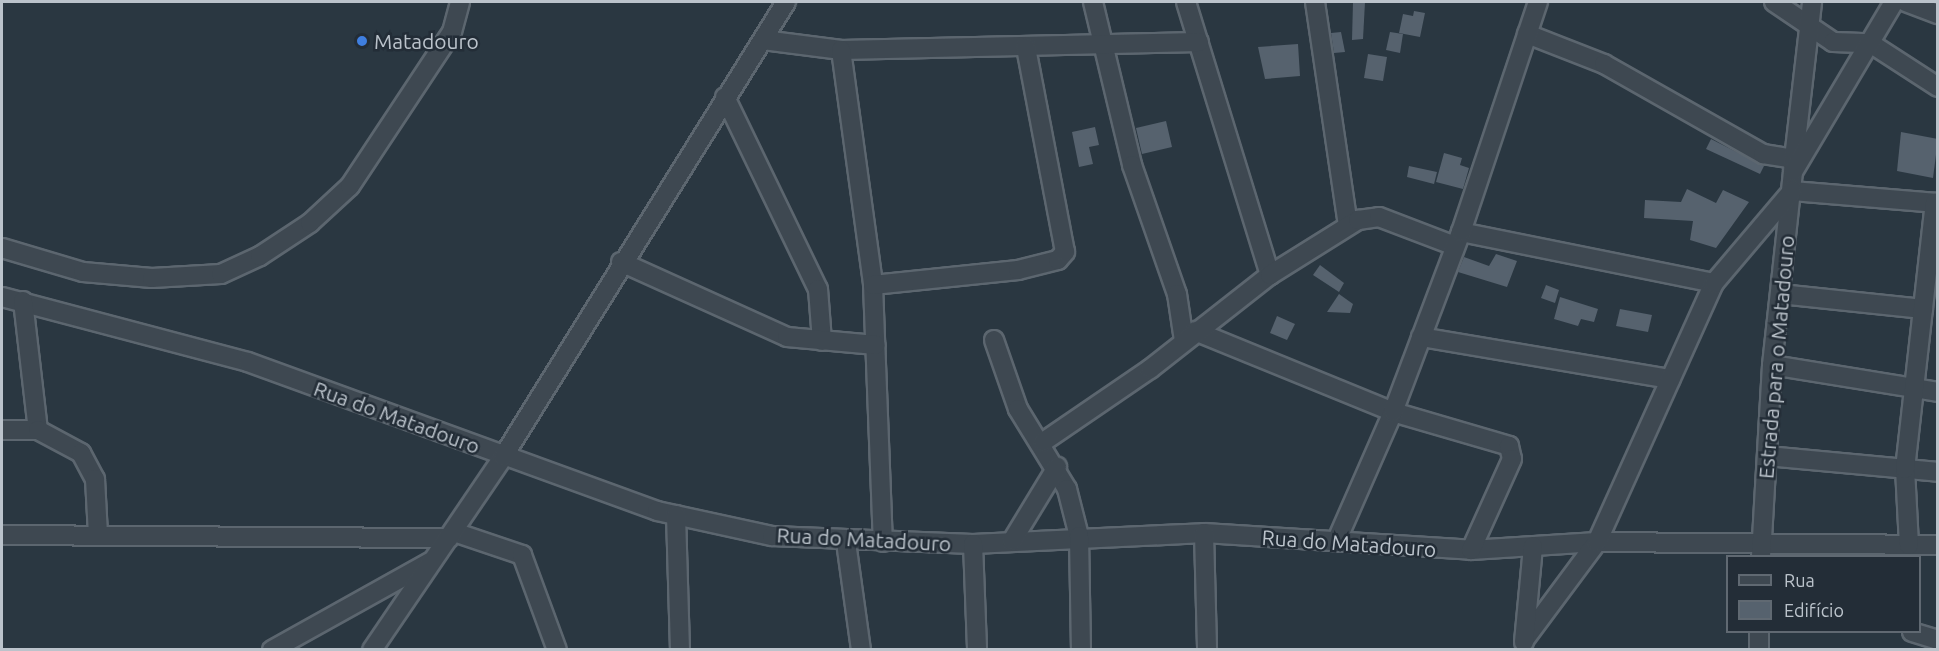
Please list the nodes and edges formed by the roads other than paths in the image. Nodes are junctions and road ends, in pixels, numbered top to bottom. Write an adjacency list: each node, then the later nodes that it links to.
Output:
1 (460, 2): 27 (street)
2 (786, 2): 14 (street)
3 (1093, 2): 17 (street)
4 (1186, 2): 15 (street)
5 (1315, 2): 25 (street)
6 (1538, 2): 13 (street)
7 (1773, 2): 12 (street)
8 (1812, 2): 12 (street, Estrada para o Matadouro)
9 (1894, 2): 16 (street, Estrada para o Matadouro)
10 (1906, 2): 11 (street)
11 (1938, 14)
12 (1812, 26): 16 (street); 22 (street, Estrada para o Matadouro)
13 (1527, 34): 22 (street); 26 (street)
14 (763, 40): 19 (street); 21 (street)
15 (1199, 42): 17 (street); 29 (street)
16 (1870, 43): 20 (street); 22 (street, Estrada para o Matadouro)
17 (1104, 46): 18 (street); 36 (street)
18 (1026, 47): 19 (street); 31 (street)
19 (841, 50): 31 (street)
20 (1938, 87)
21 (725, 98): 28 (street); 39 (street)
22 (1793, 165): 23 (street, Estrada para o Matadouro)
23 (1792, 191): 24 (street); 30 (street); 32 (street, Estrada para o Matadouro)
24 (1936, 203): 35 (street)
25 (1348, 226): 26 (street); 29 (street)
26 (1458, 239): 30 (street); 37 (street)
27 (2, 248)
28 (621, 262): 39 (street); 50 (street)
29 (1270, 275): 36 (street)
30 (1714, 283): 42 (street)
31 (873, 285): 40 (street)
32 (1780, 294): 35 (street); 41 (street, Estrada para o Matadouro)
33 (2, 297): 34 (street, Rua do Matadouro)
34 (23, 301): 47 (street); 50 (street, Rua do Matadouro)
35 (1923, 309): 43 (street)
36 (1189, 336): 45 (street); 48 (street)
37 (1421, 337): 42 (street); 45 (street)
38 (994, 340): 48 (street)
39 (822, 341): 40 (street)
40 (876, 345): 62 (street)
41 (1772, 365): 43 (street); 49 (street, Estrada para o Matadouro)
42 (1670, 379): 64 (street)
43 (1912, 391): 44 (street); 52 (street)
44 (1938, 392)
45 (1393, 412): 63 (street); 69 (street)
46 (2, 430): 47 (street)
47 (38, 430): 57 (street)
48 (1043, 442): 51 (street)
49 (1767, 456): 52 (street); 70 (street, Estrada para o Matadouro)
50 (503, 457): 54 (street, Rua do Matadouro); 58 (street)
51 (1057, 467): 59 (street); 60 (street)
52 (1905, 469): 53 (street); 66 (street)
53 (1938, 472)
54 (676, 515): 61 (street, Rua do Matadouro); 80 (street)
55 (1204, 533): 59 (street, Rua do Matadouro); 63 (street, Rua do Matadouro); 84 (street)
56 (2, 535): 57 (street)
57 (98, 535): 58 (street)
58 (452, 535): 72 (street); 79 (street)
59 (1079, 536): 60 (street, Rua do Matadouro); 83 (street)
60 (1012, 541): 65 (street, Rua do Matadouro)
61 (846, 542): 62 (street, Rua do Matadouro); 81 (street)
62 (883, 542): 65 (street, Rua do Matadouro)
63 (1336, 542): 69 (street, Rua do Matadouro)
64 (1597, 542): 68 (street, Rua do Matadouro); 70 (street, Rua do Matadouro); 76 (street)
65 (972, 544): 82 (street)
66 (1909, 545): 67 (street, Rua do Matadouro); 71 (street, Rua do Matadouro)
67 (1938, 545)
68 (1533, 546): 69 (street, Rua do Matadouro); 76 (street)
69 (1471, 550)
70 (1762, 550): 71 (street, Rua do Matadouro)
71 (1832, 550)
72 (435, 558): 77 (street); 78 (street)
73 (1759, 633): 85 (street)
74 (1916, 633): 75 (street)
75 (1938, 639)
76 (1524, 644)
77 (272, 650)
78 (372, 650)
79 (557, 650)
80 (680, 650)
81 (861, 650)
82 (977, 650)
83 (1081, 650)
84 (1207, 650)
85 (1759, 650)

